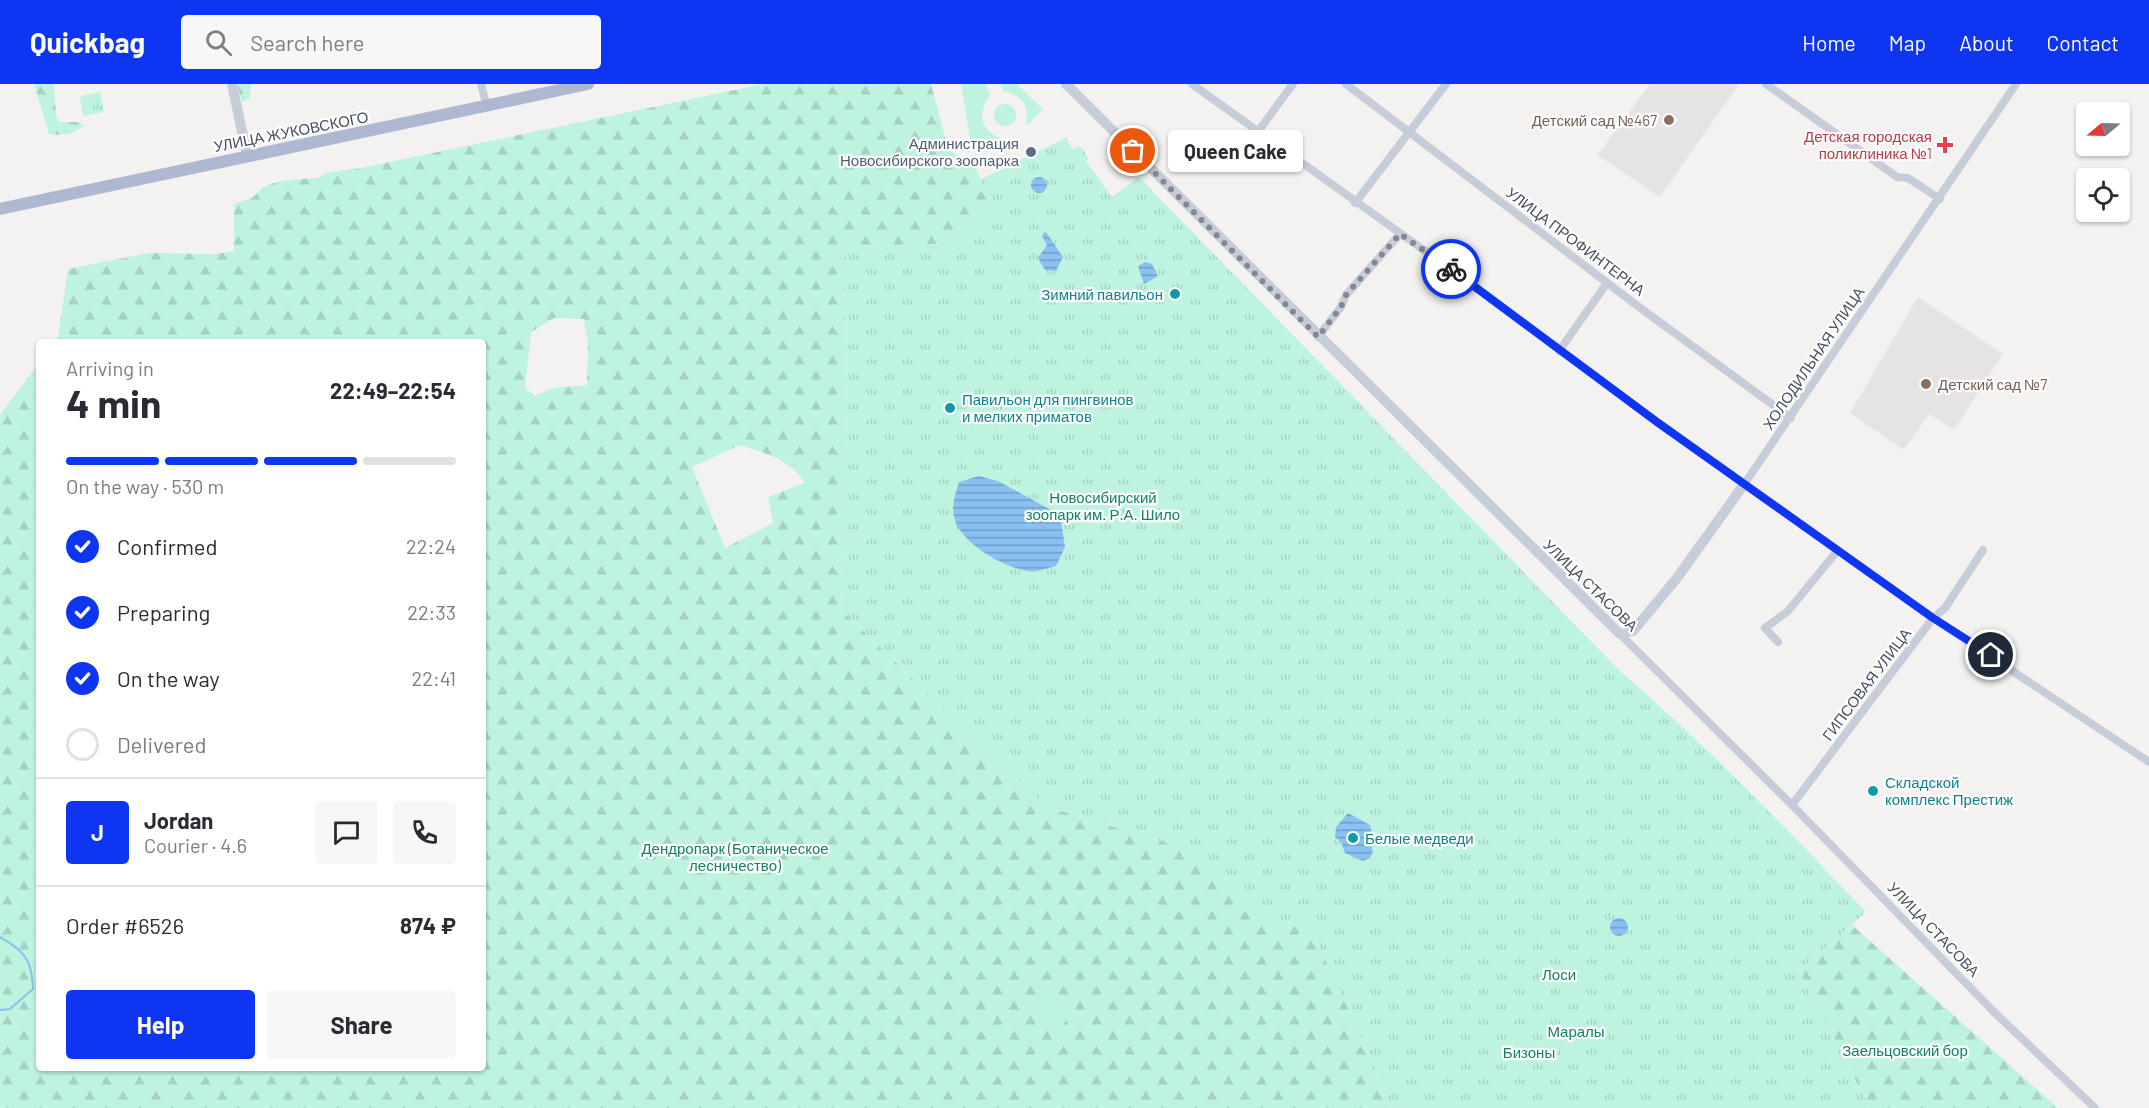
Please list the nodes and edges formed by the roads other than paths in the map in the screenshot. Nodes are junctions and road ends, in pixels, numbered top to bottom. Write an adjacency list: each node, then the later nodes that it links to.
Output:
1 (232, 84): 14 (street)
2 (481, 84): 11 (street)
3 (587, 84): 11 (main road, УЛИЦА ЖУКОВСКОГО)
4 (1066, 84): 20 (street, УЛИЦА СТАСОВА)
5 (1192, 84): 13 (street)
6 (1293, 84): 13 (street)
7 (1346, 84): 12 (street, УЛИЦА ПРОФИНТЕРНА)
8 (1446, 84): 12 (street)
9 (1766, 84): 15 (street)
10 (2016, 84): 15 (street, ХОЛОДИЛЬНАЯ УЛИЦА)
11 (487, 107): 14 (main road, УЛИЦА ЖУКОВСКОГО)
12 (1410, 130): 16 (street); 19 (street, УЛИЦА ПРОФИНТЕРНА)
13 (1257, 133): 16 (street)
14 (248, 154): 17 (main road, УЛИЦА ЖУКОВСКОГО)
15 (1940, 199): 22 (street, ХОЛОДИЛЬНАЯ УЛИЦА)
16 (1355, 203): 18 (street)
17 (0, 209)
18 (1400, 234): 20 (street); 21 (street)
19 (1607, 283): 21 (street); 22 (street, УЛИЦА ПРОФИНТЕРНА)
20 (1318, 337): 27 (street, УЛИЦА СТАСОВА)
21 (1559, 351): 23 (street)
22 (1791, 418): 23 (street, ХОЛОДИЛЬНАЯ УЛИЦА)
23 (1745, 483): 24 (street); 27 (street, ХОЛОДИЛЬНАЯ УЛИЦА)
24 (1838, 550): 26 (street); 28 (street)
25 (1983, 550): 26 (street, ГИПСОВАЯ УЛИЦА)
26 (1933, 618): 29 (street); 30 (street, ГИПСОВАЯ УЛИЦА)
27 (1620, 634): 30 (street, УЛИЦА СТАСОВА)
28 (1778, 642)
29 (2149, 762)
30 (1792, 805): 31 (street, УЛИЦА СТАСОВА)
31 (2095, 1108)

